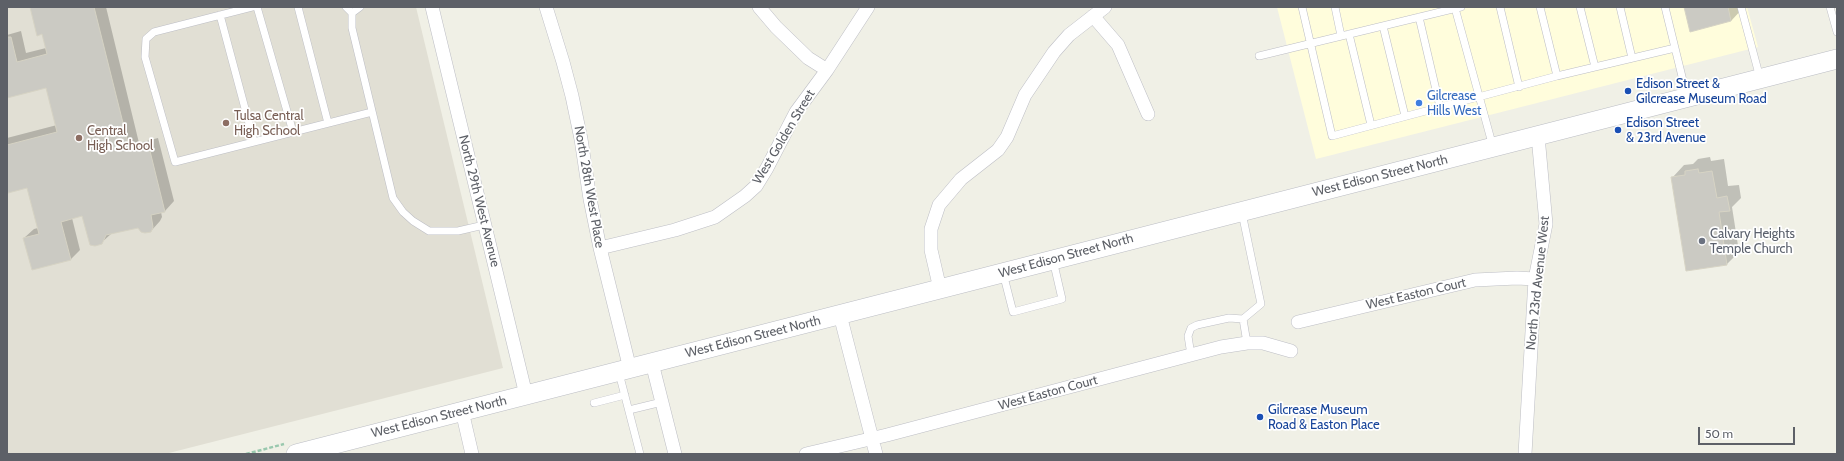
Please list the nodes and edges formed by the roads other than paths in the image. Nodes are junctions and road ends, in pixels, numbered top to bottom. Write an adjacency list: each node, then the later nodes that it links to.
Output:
1 (252, 7): 22 (lane)
2 (257, 7): 46 (lane)
3 (298, 7): 44 (lane)
4 (346, 7): 21 (lane)
5 (360, 7): 21 (lane)
6 (432, 7): 51 (street, North 29th West Avenue)
7 (546, 7): 52 (street, North 28th West Place)
8 (759, 7): 34 (street)
9 (868, 7): 34 (street, West Golden Street)
10 (1105, 7): 23 (street)
11 (1302, 7): 28 (lane)
12 (1334, 7): 27 (lane)
13 (1500, 7): 37 (lane)
14 (1540, 7): 35 (lane)
15 (1580, 7): 33 (lane)
16 (1620, 7): 31 (lane)
17 (1665, 7): 29 (lane)
18 (1741, 7): 36 (lane)
19 (1830, 7): 26 (lane)
20 (1458, 8): 24 (lane); 38 (lane)
21 (352, 13): 41 (lane)
22 (220, 15): 48 (lane); 48 (lane)
23 (1093, 16): 42 (street); 56 (street)
24 (1419, 17): 25 (lane); 40 (lane)
25 (1383, 26): 27 (lane); 43 (lane)
26 (1837, 32)
27 (1345, 35): 28 (lane); 45 (lane)
28 (1310, 44): 30 (lane); 45 (lane)
29 (1675, 48): 31 (lane); 39 (lane)
30 (1259, 56)
31 (1632, 58): 33 (lane)
32 (1837, 59): 36 (main road, West Edison Street North)
33 (1595, 67): 35 (lane)
34 (827, 70): 52 (street, West Golden Street)
35 (1557, 76): 37 (lane)
36 (1760, 79): 39 (main road, West Edison Street North)
37 (1519, 87): 38 (lane)
38 (1479, 97): 40 (lane); 49 (lane)
39 (1687, 98): 47 (main road, West Edison Street North)
40 (1440, 107): 43 (lane)
41 (372, 112): 44 (lane); 51 (lane)
42 (1148, 114)
43 (1405, 116): 45 (lane)
44 (328, 123): 46 (lane)
45 (1371, 125)
46 (293, 132): 48 (lane)
47 (1538, 136): 49 (main road, West Edison Street North); 55 (street, North 23rd Avenue West)
48 (254, 142)
49 (1493, 147): 50 (main road, West Edison Street North)
50 (1242, 211): 53 (main road, West Edison Street North); 58 (lane)
51 (484, 225): 65 (street, North 29th West Avenue)
52 (600, 248): 64 (street, North 28th West Place)
53 (1053, 259): 54 (main road, West Edison Street North); 54 (lane)
54 (1003, 273): 56 (main road, West Edison Street North)
55 (1535, 279): 59 (street, West Easton Court); 78 (street, North 23rd Avenue West)
56 (940, 289): 57 (main road, West Edison Street North)
57 (840, 315): 63 (main road, West Edison Street North); 71 (street)
58 (1243, 319): 60 (lane); 62 (lane)
59 (1298, 322)
60 (1247, 343): 61 (street, West Easton Court); 62 (street, West Easton Court)
61 (1291, 351)
62 (1191, 355): 71 (street, West Easton Court)
63 (652, 363): 64 (main road, West Edison Street North); 67 (street)
64 (624, 370): 65 (main road, West Edison Street North); 66 (lane)
65 (526, 395): 70 (main road, West Edison Street North)
66 (625, 395): 68 (lane); 69 (lane)
67 (662, 402): 69 (lane); 75 (street)
68 (594, 403)
69 (629, 410): 74 (lane)
70 (462, 411): 72 (main road, West Edison Street North); 73 (street)
71 (872, 438): 76 (street, West Easton Court); 77 (street)
72 (296, 454)
73 (472, 454)
74 (640, 454)
75 (675, 454)
76 (806, 454)
77 (876, 454)
78 (1525, 454)

